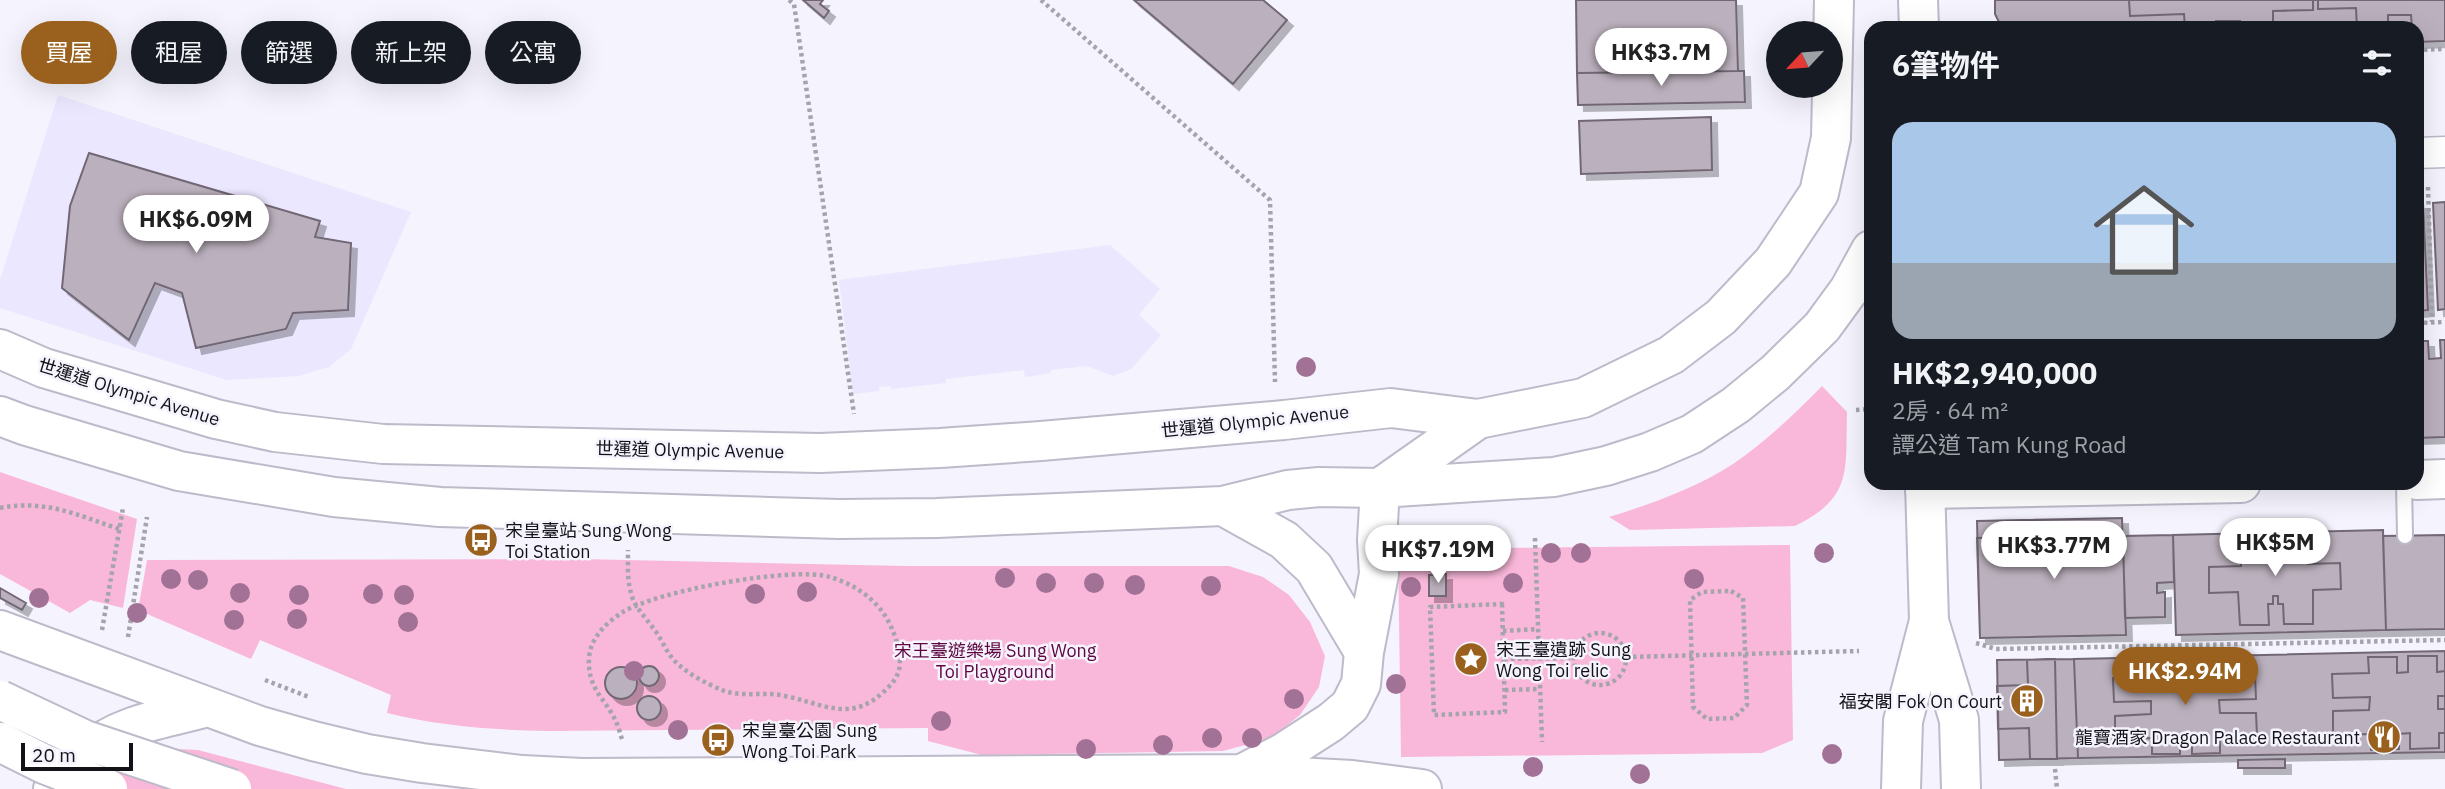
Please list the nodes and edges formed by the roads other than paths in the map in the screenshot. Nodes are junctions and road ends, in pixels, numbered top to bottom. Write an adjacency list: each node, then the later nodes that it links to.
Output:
1 (1834, 0): 9 (main road)
2 (1918, 0): 3 (main road)
3 (1919, 21)
4 (2445, 152): 5 (street)
5 (2424, 153)
6 (1864, 263): 12 (main road)
7 (0, 349): 9 (main road, 世運道 Olympic Avenue)
8 (0, 416): 15 (main road)
9 (1478, 419): 12 (main road)
10 (2445, 479): 11 (main road)
11 (2424, 480)
12 (1380, 488): 15 (main road); 19 (main road)
13 (1925, 490): 17 (main road)
14 (2404, 490): 16 (lane)
15 (1223, 506): 19 (main road)
16 (2405, 536)
17 (1929, 621): 29 (main road); 30 (main road)
18 (0, 630): 21 (main road)
19 (1364, 652): 23 (main road)
20 (0, 700): 27 (main road, bridge)
21 (208, 706): 24 (main road); 25 (main road)
22 (0, 742): 26 (main road, bridge)
23 (1242, 774): 24 (main road); 28 (main road)
24 (435, 776)
25 (60, 787)
26 (108, 789)
27 (232, 789)
28 (1422, 789)
29 (1901, 789)
30 (1961, 789)

